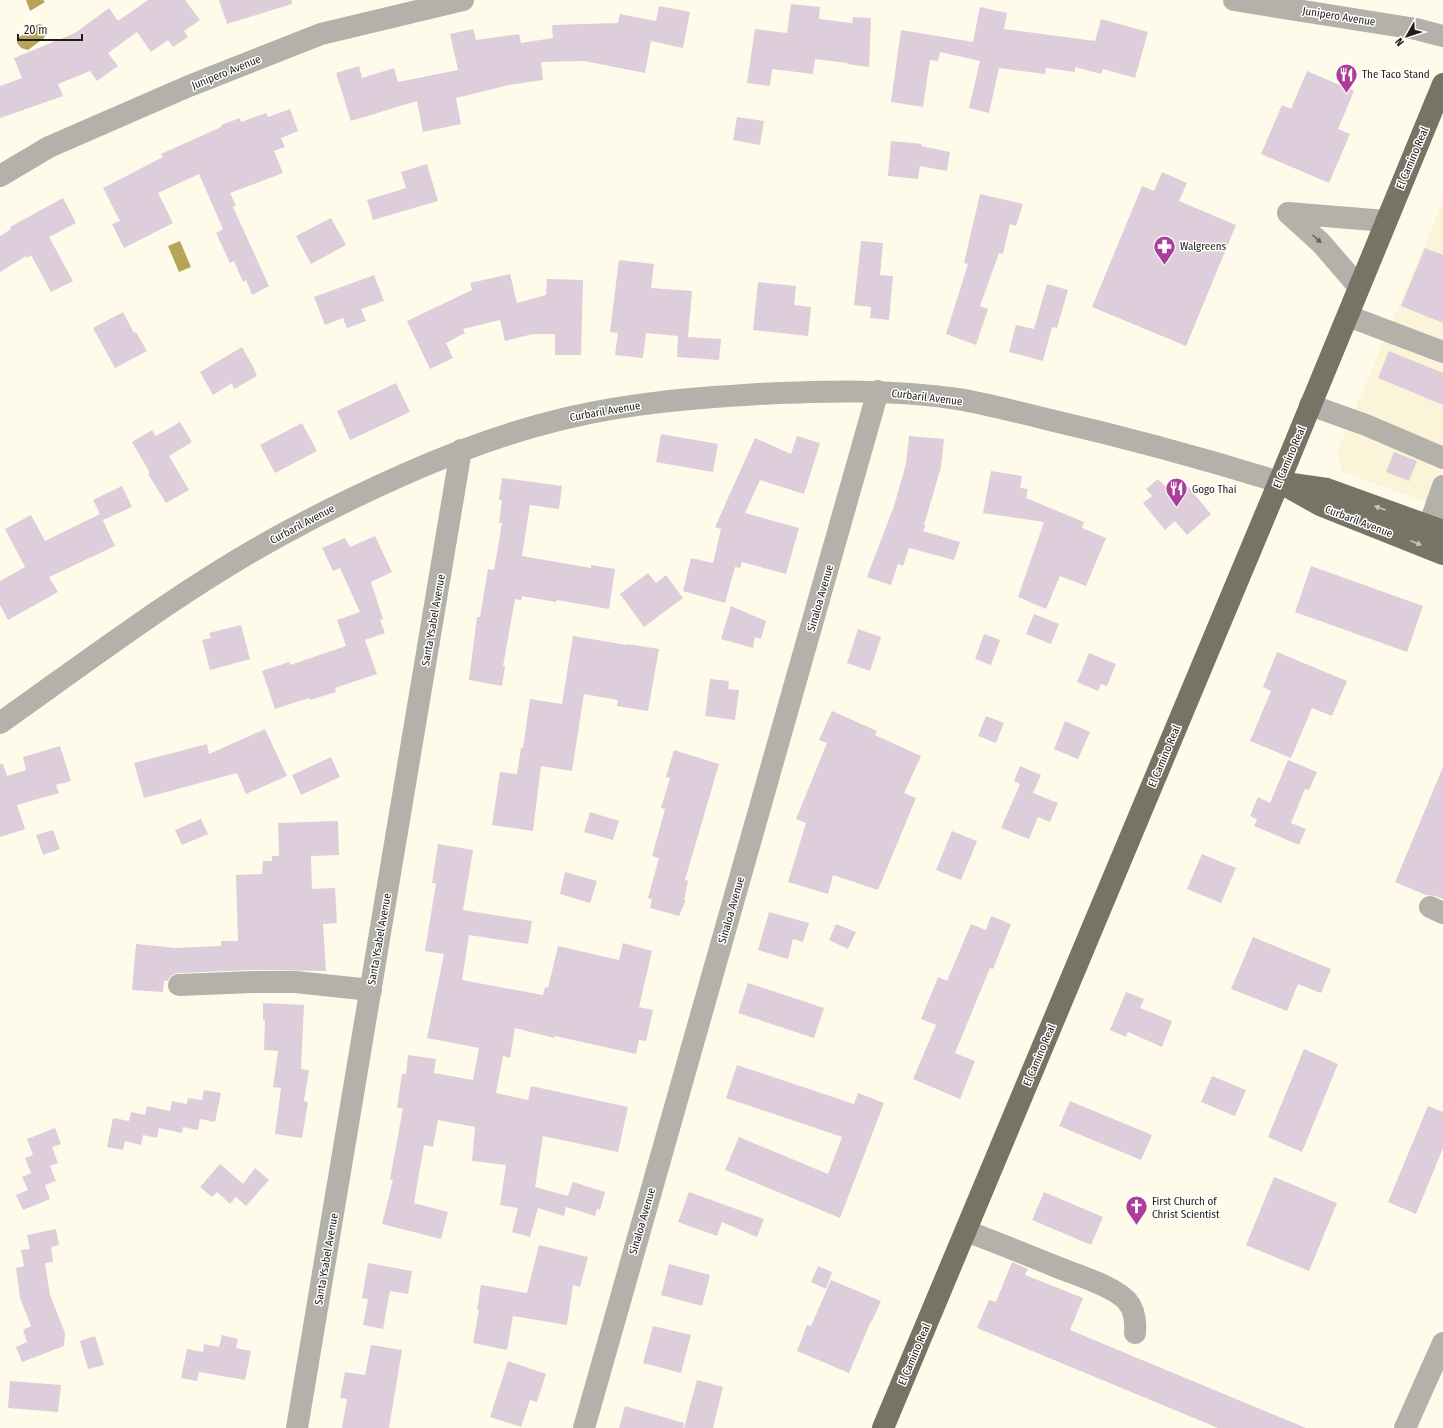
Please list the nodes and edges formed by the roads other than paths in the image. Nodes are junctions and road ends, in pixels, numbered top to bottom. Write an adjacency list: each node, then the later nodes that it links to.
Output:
1 (463, 0): 5 (street, Junipero Avenue)
2 (1234, 0): 3 (street, Junipero Avenue)
3 (1443, 36)
4 (1443, 84): 6 (main road, El Camino Real)
5 (0, 176)
6 (1386, 221): 7 (main road, El Camino Real); 7 (street, one-way to 7)
7 (1359, 287): 8 (main road, El Camino Real)
8 (1348, 316): 9 (street); 11 (main road, El Camino Real)
9 (1443, 352)
10 (878, 391): 12 (street, Curbaril Avenue); 14 (street, Curbaril Avenue); 25 (street, Sinaloa Avenue)
11 (1310, 405): 13 (street); 14 (main road, El Camino Real)
12 (461, 450): 18 (street, Curbaril Avenue); 20 (street, Santa Ysabel Avenue)
13 (1443, 458)
14 (1279, 482): 16 (main road, Curbaril Avenue, one-way to 14); 17 (main road, Curbaril Avenue, one-way to 17); 21 (main road, El Camino Real)
15 (1443, 486): 16 (street)
16 (1436, 528)
17 (1443, 554)
18 (0, 723)
19 (179, 985): 20 (street)
20 (371, 990): 24 (street, Santa Ysabel Avenue)
21 (966, 1231): 22 (street); 26 (main road, El Camino Real)
22 (1135, 1333)
23 (1443, 1343): 27 (street)
24 (297, 1428)
25 (584, 1428)
26 (883, 1428)
27 (1405, 1428)

